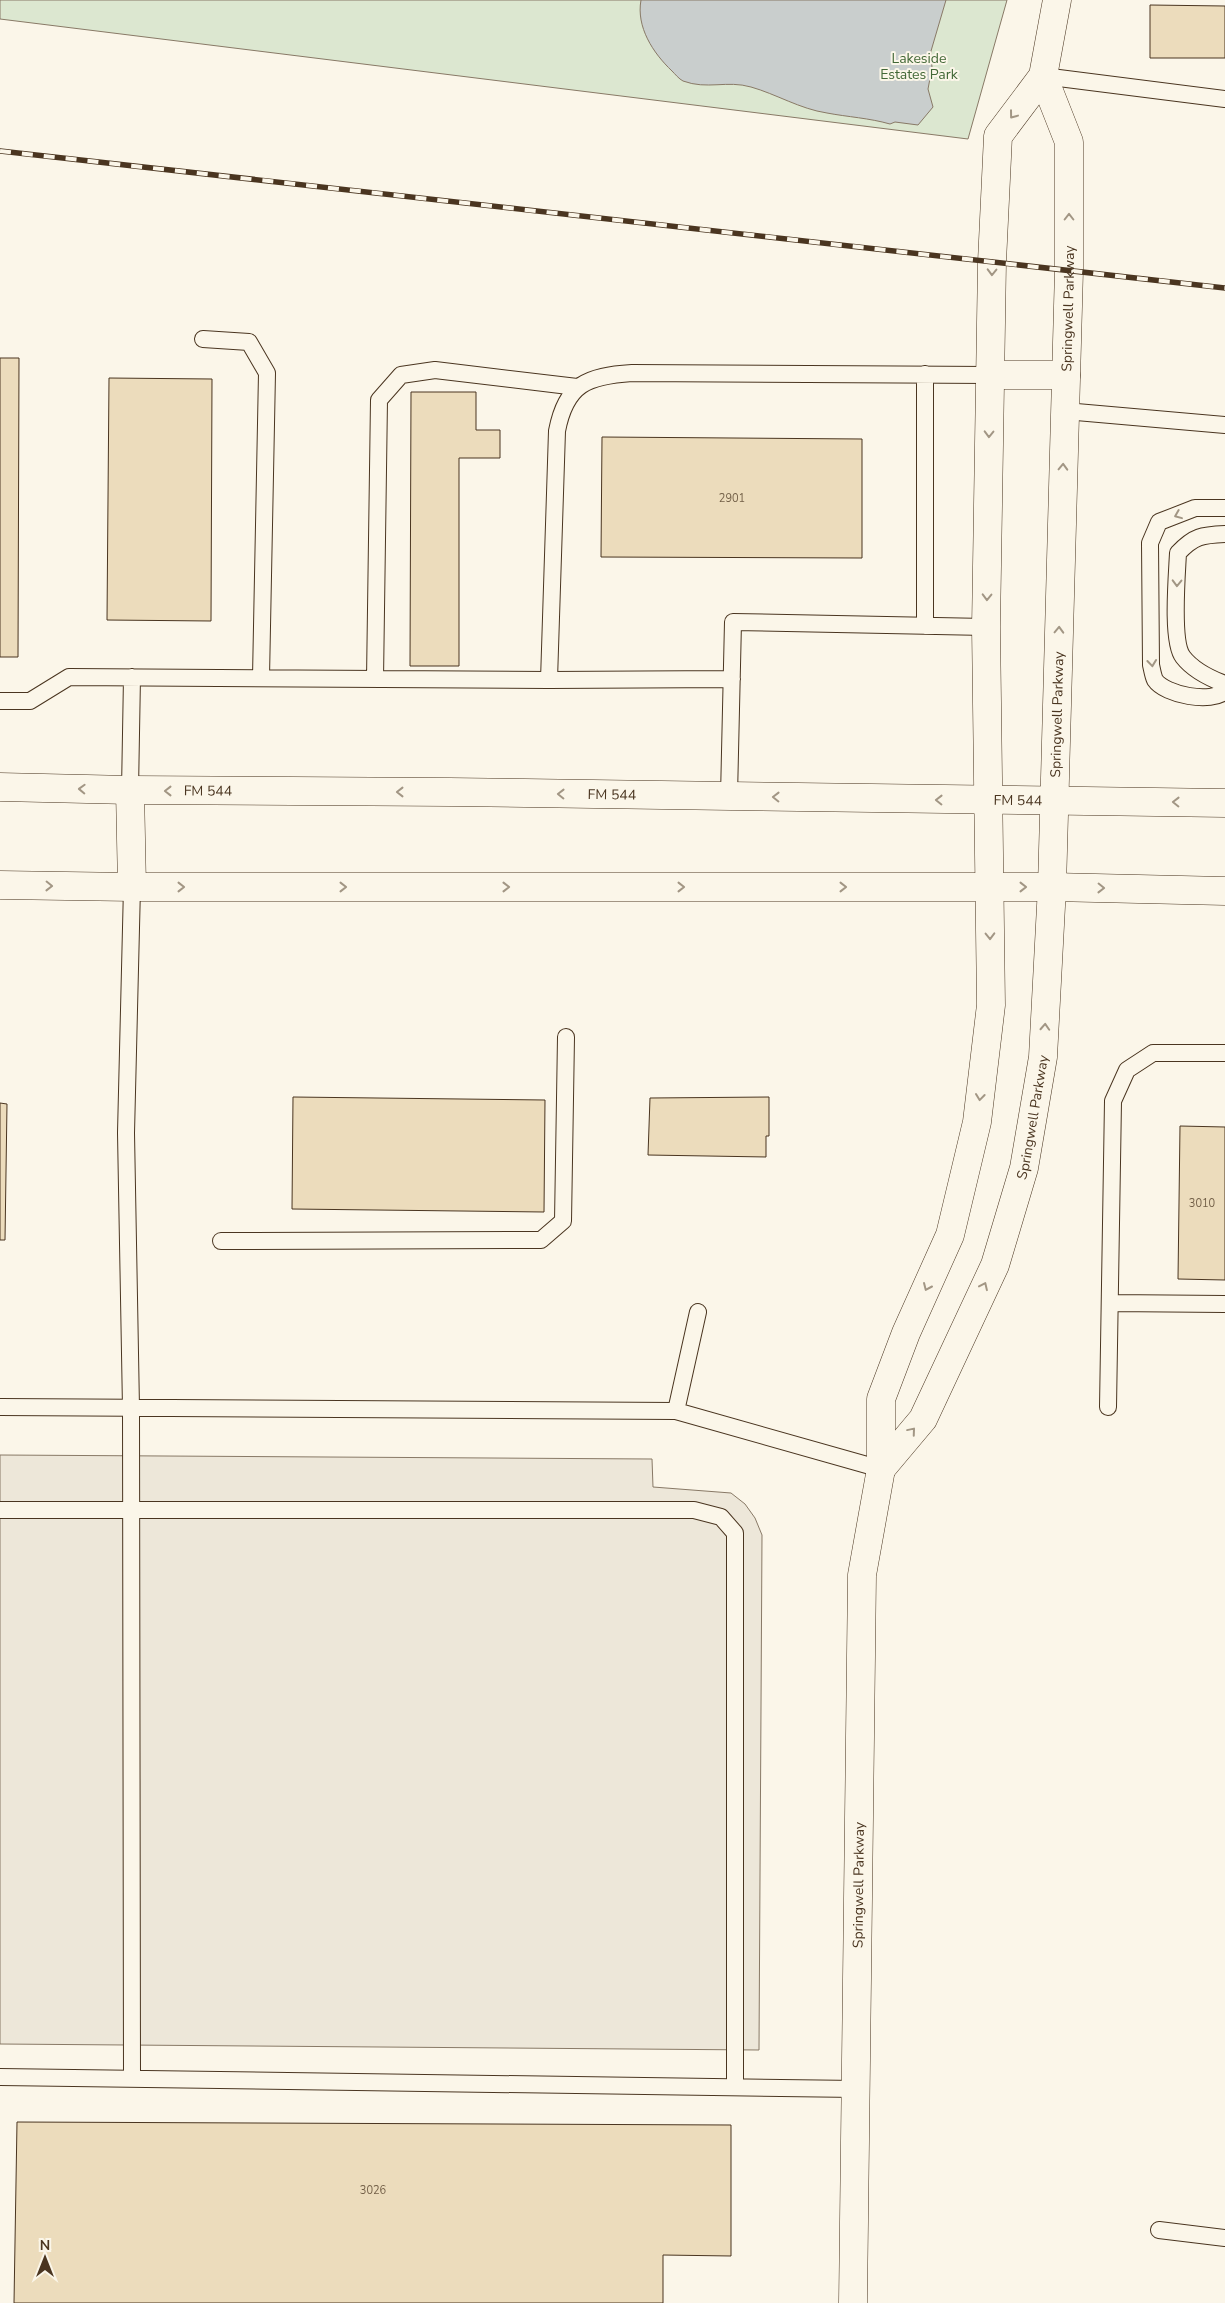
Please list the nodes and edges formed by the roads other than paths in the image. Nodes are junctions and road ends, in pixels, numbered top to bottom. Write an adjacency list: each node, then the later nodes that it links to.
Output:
1 (1057, 0): 2 (street, Springwell Parkway)
2 (1043, 76): 3 (lane); 6 (street, Springwell Parkway, one-way to 6); 7 (street, Springwell Parkway, one-way to 2)
3 (1225, 99)
4 (203, 339): 16 (lane)
5 (925, 374): 6 (lane); 8 (lane); 13 (lane)
6 (990, 375): 7 (street); 14 (street, Springwell Parkway, one-way to 14)
7 (1066, 375): 9 (street, Springwell Parkway)
8 (577, 387): 17 (lane); 19 (lane)
9 (1065, 411): 10 (lane); 27 (street, Springwell Parkway, one-way to 9)
10 (1225, 426)
11 (1225, 508): 21 (lane, one-way to 21)
12 (1225, 534): 20 (lane, one-way to 20)
13 (925, 626): 14 (lane); 18 (lane)
14 (986, 627): 26 (street, Springwell Parkway)
15 (132, 677): 16 (lane); 22 (lane); 24 (lane)
16 (261, 677): 17 (lane)
17 (375, 679): 19 (lane)
18 (732, 679): 19 (lane); 25 (lane)
19 (549, 680)
20 (1225, 684)
21 (1225, 691)
22 (0, 701)
23 (0, 787): 24 (street, FM 544 / FM 544, one-way to 23)
24 (130, 790): 25 (street, FM 544 / FM 544, one-way to 24); 30 (street)
25 (729, 796): 26 (street, FM 544 / FM 544, one-way to 25)
26 (987, 801): 27 (street, FM 544 / FM 544); 31 (street, Springwell Parkway)
27 (1054, 801): 28 (street, FM 544 / FM 544, one-way to 27); 32 (street, Springwell Parkway)
28 (1225, 803)
29 (0, 885): 30 (street, one-way to 30)
30 (132, 887): 31 (street, one-way to 31); 42 (lane)
31 (989, 887): 32 (street, one-way to 32); 44 (street, Springwell Parkway, one-way to 44)
32 (1052, 887): 33 (street, one-way to 33); 44 (street, Springwell Parkway, one-way to 32)
33 (1225, 891)
34 (566, 1037): 36 (lane)
35 (1225, 1053): 37 (lane)
36 (221, 1241)
37 (1110, 1303): 38 (lane); 41 (lane)
38 (1225, 1304)
39 (698, 1312): 43 (lane)
40 (0, 1407): 42 (lane)
41 (1108, 1407)
42 (131, 1408): 43 (lane); 46 (lane)
43 (676, 1411): 44 (lane)
44 (881, 1469): 50 (street, Springwell Parkway)
45 (0, 1510): 46 (lane)
46 (131, 1511): 48 (lane); 49 (lane)
47 (0, 2077): 48 (lane)
48 (132, 2079): 49 (lane)
49 (735, 2087): 50 (lane)
50 (857, 2089): 53 (street, Springwell Parkway)
51 (1159, 2230): 52 (lane)
52 (1225, 2238)
53 (853, 2303)

